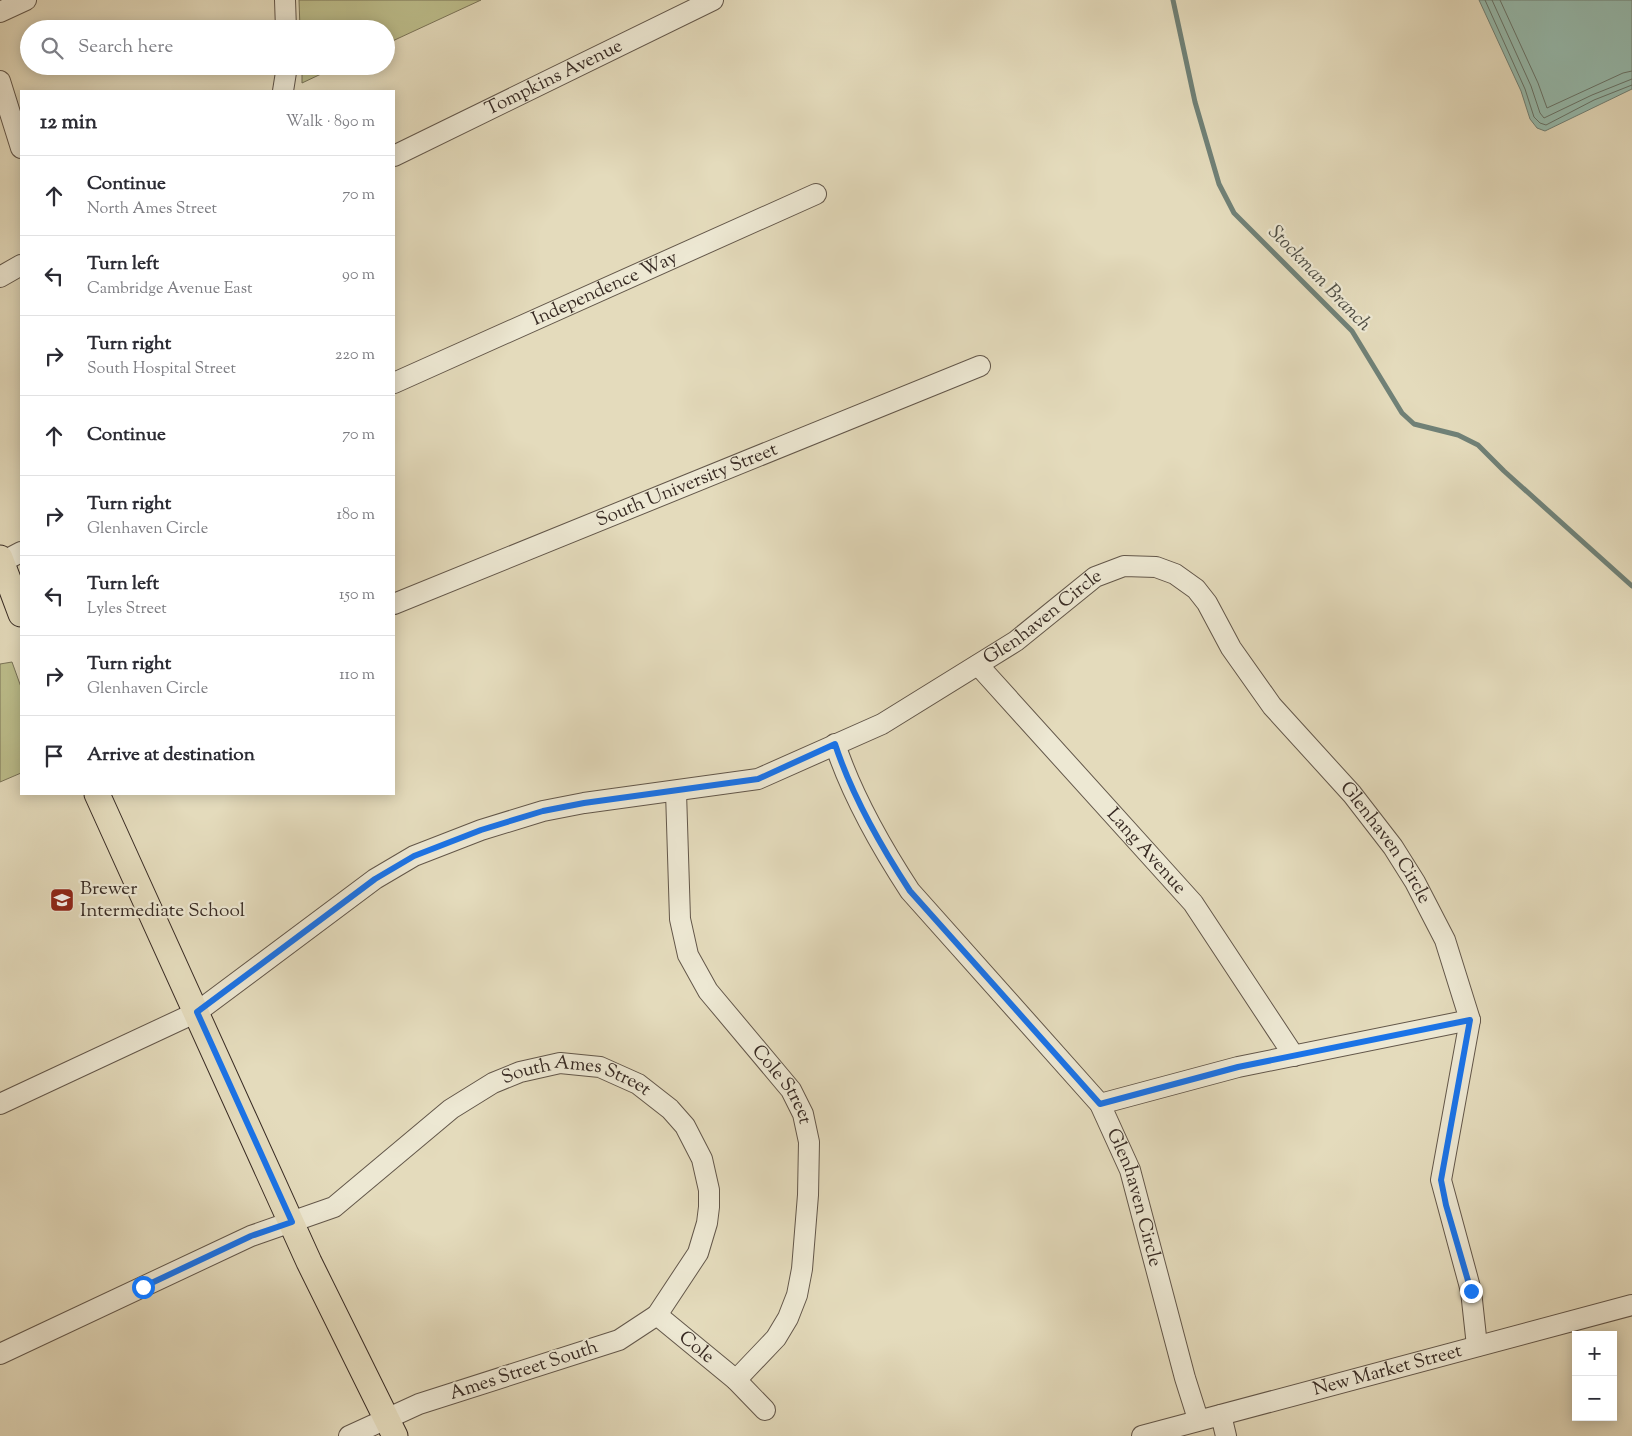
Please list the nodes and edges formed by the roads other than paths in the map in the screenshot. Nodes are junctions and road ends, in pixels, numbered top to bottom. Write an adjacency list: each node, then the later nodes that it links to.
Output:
1 (26, 0): 4 (street)
2 (285, 0): 5 (street)
3 (713, 0): 10 (street, Tompkins Avenue)
4 (0, 12)
5 (286, 20)
6 (285, 75): 8 (street)
7 (0, 81): 9 (street)
8 (282, 90)
9 (20, 145)
10 (395, 156)
11 (816, 194): 15 (street, Independence Way)
12 (20, 266): 13 (street)
13 (0, 277)
14 (980, 366): 17 (street, South University Street)
15 (395, 383)
16 (8, 557): 18 (main road)
17 (395, 604)
18 (20, 610)
19 (978, 665): 20 (street, Glenhaven Circle); 24 (street, Glenhaven Circle); 25 (street, Lang Avenue)
20 (835, 744): 21 (street); 27 (street, Glenhaven Circle)
21 (676, 792): 23 (street); 33 (street, Cole Street)
22 (97, 795): 23 (main road)
23 (197, 1012): 26 (street); 28 (main road)
24 (1470, 1020): 25 (street); 31 (street, Glenhaven Circle)
25 (1294, 1056): 27 (street)
26 (0, 1104)
27 (1100, 1104): 36 (street, Glenhaven Circle)
28 (292, 1222): 30 (street, South Ames Street); 32 (street, South Ames Street); 37 (main road)
29 (1632, 1305): 31 (street, New Market Street)
30 (657, 1315): 33 (street, Cole); 37 (street, Ames Street South)
31 (1477, 1346): 35 (street, New Market Street)
32 (0, 1354)
33 (736, 1380): 34 (street, Cole)
34 (765, 1410)
35 (1221, 1415): 36 (street, New Market Street); 40 (street)
36 (1198, 1420): 39 (street, New Market Street)
37 (391, 1427): 38 (street, Ames Street South)
38 (349, 1436)
39 (1142, 1436)
40 (1226, 1436)

